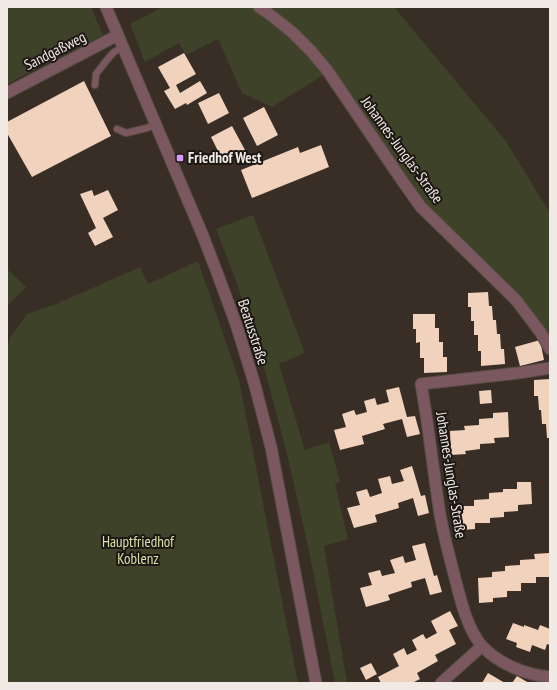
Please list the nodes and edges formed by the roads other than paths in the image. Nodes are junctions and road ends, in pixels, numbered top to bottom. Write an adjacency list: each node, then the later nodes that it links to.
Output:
1 (106, 7): 3 (street, Beatusstraße)
2 (259, 7): 9 (street, Johannes-Junglas-Straße)
3 (118, 35): 4 (street, Beatusstraße); 6 (street, Sandgaßweg)
4 (123, 47): 5 (lane); 7 (street, Beatusstraße)
5 (95, 85)
6 (7, 93)
7 (156, 124): 8 (lane); 13 (street, Beatusstraße)
8 (117, 128)
9 (550, 349)
10 (550, 368): 11 (street, Johannes-Junglas-Straße)
11 (482, 646): 12 (street, Johannes-Junglas-Straße); 14 (street)
12 (550, 677)
13 (316, 683)
14 (441, 683)

